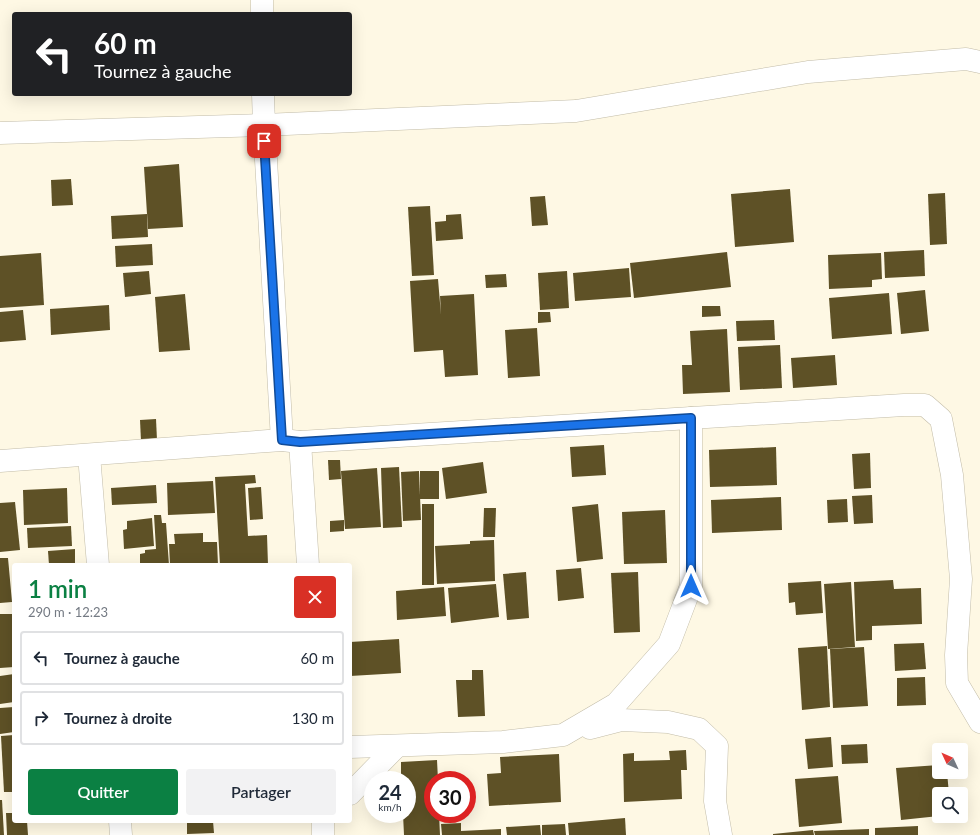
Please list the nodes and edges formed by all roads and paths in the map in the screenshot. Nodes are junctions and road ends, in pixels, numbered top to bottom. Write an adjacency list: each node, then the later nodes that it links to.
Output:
1 (262, 0): 2 (street)
2 (262, 12)
3 (980, 62): 5 (street)
4 (263, 96): 5 (street)
5 (264, 125): 6 (street); 8 (street)
6 (0, 132)
7 (691, 418): 8 (street); 13 (street); 14 (street)
8 (291, 441): 9 (street); 12 (street)
9 (89, 455): 10 (street); 11 (street)
10 (0, 461)
11 (98, 563)
12 (308, 563)
13 (980, 722)
14 (563, 735): 15 (street); 20 (street)
15 (397, 746): 16 (street); 17 (street)
16 (352, 748)
17 (352, 792)
18 (120, 823): 19 (street)
19 (121, 835)
20 (721, 835)

